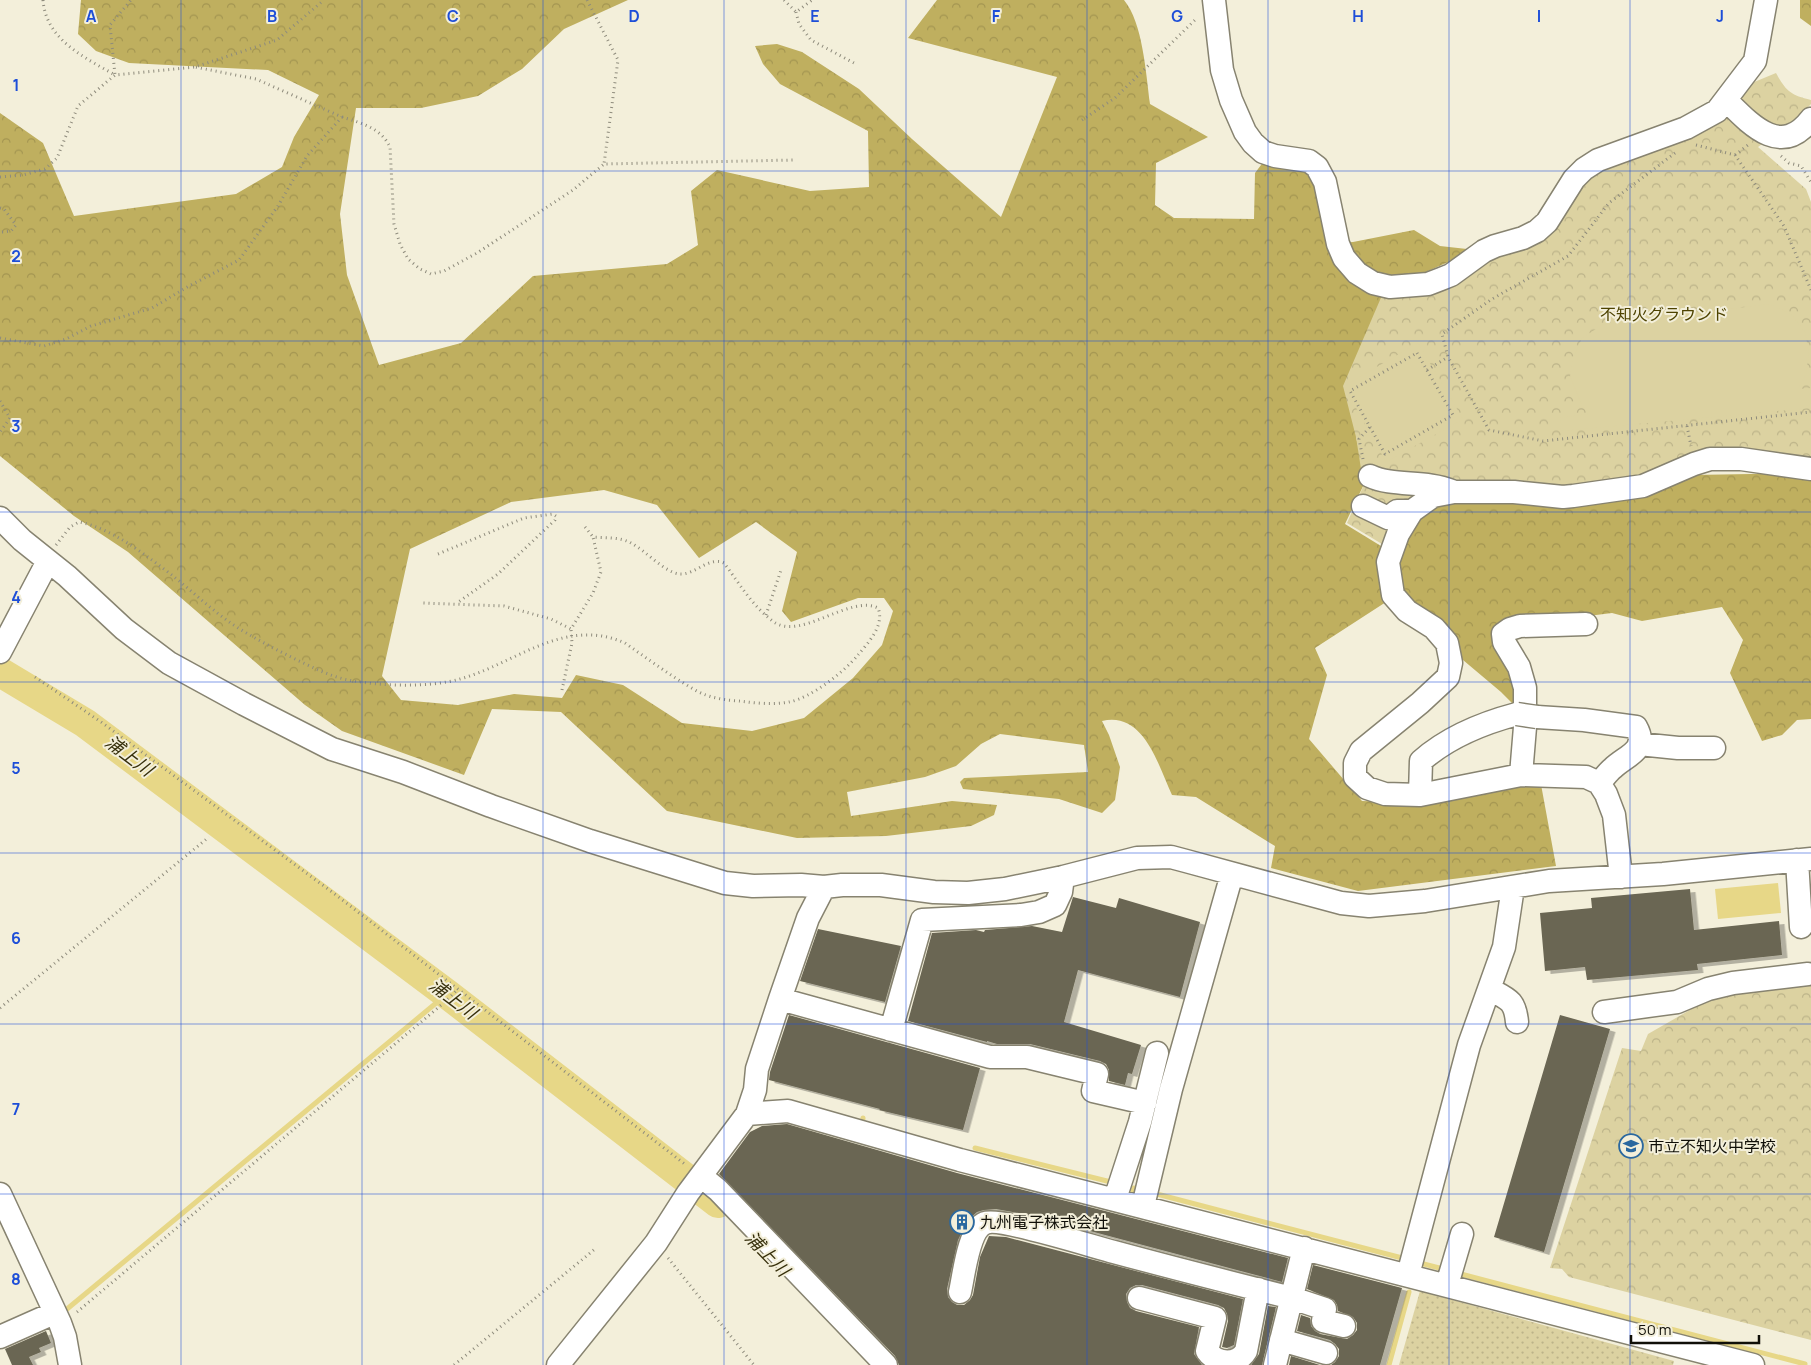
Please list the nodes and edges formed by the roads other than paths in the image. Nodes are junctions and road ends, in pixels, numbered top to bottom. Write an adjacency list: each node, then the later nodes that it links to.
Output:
1 (1766, 0): 3 (street)
2 (1206, 8): 3 (street)
3 (1726, 100): 4 (street)
4 (1811, 119)
5 (1811, 469): 7 (street)
6 (1370, 476): 7 (street)
7 (1454, 492): 9 (street)
8 (1362, 506): 9 (street)
9 (1412, 511): 18 (street)
10 (0, 518): 11 (street)
11 (48, 561): 13 (street); 23 (street)
12 (1586, 624): 16 (street)
13 (0, 652)
14 (1639, 744): 15 (street); 17 (street); 18 (street)
15 (1714, 748)
16 (1521, 775): 17 (street); 18 (street)
17 (1599, 783): 22 (street)
18 (1420, 795)
19 (1804, 860): 22 (street); 25 (street)
20 (1232, 874): 21 (street); 24 (street); 38 (street)
21 (1063, 877): 23 (street); 31 (street)
22 (1621, 877): 24 (street)
23 (824, 887): 28 (street)
24 (1513, 887): 27 (street)
25 (1801, 927)
26 (1808, 974): 29 (street)
27 (1489, 989): 30 (street); 41 (street)
28 (780, 999): 31 (street); 34 (street)
29 (1604, 1012)
30 (1517, 1022)
31 (892, 1030): 33 (street)
32 (1157, 1053): 33 (street)
33 (1145, 1103): 36 (street)
34 (747, 1114): 35 (street); 36 (street)
35 (696, 1183): 54 (street); 55 (street)
36 (1118, 1190): 38 (street)
37 (0, 1194): 47 (street)
38 (1145, 1196): 40 (street)
39 (1462, 1234): 42 (street)
40 (1304, 1248): 41 (street); 46 (street)
41 (1411, 1264): 42 (street)
42 (1450, 1274): 52 (street)
43 (1258, 1290): 44 (street); 45 (street); 46 (street)
44 (960, 1292)
45 (1139, 1298)
46 (1292, 1298): 48 (street); 50 (street)
47 (57, 1317): 49 (street); 53 (street)
48 (1344, 1326)
49 (0, 1337)
50 (1281, 1340): 51 (street); 56 (street)
51 (1326, 1353)
52 (1739, 1363)
53 (70, 1365)
54 (558, 1365)
55 (886, 1365)
56 (1275, 1365)

